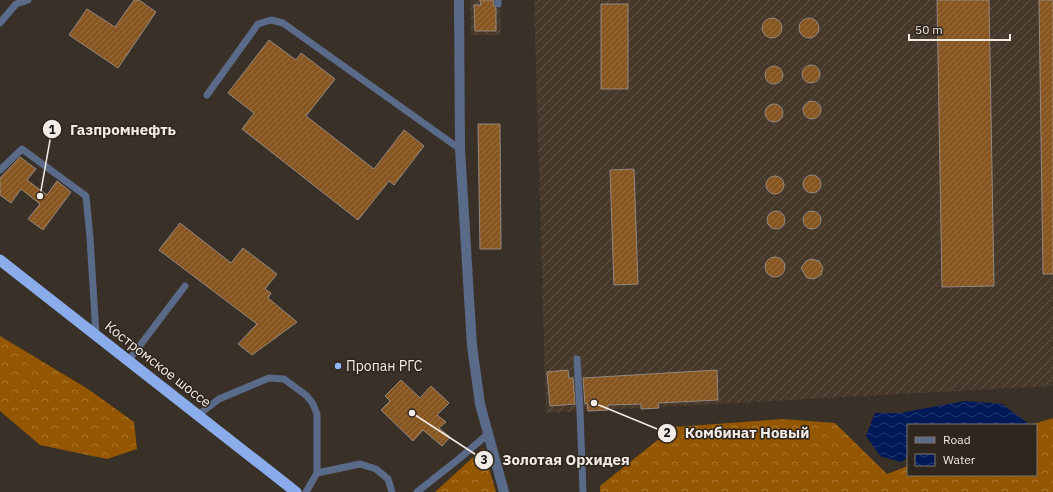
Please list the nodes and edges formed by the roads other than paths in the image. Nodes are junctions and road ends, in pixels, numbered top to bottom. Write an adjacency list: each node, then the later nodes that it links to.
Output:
1 (28, 0): 3 (lane)
2 (459, 0): 5 (street)
3 (0, 23)
4 (208, 96): 5 (lane)
5 (460, 149): 13 (street)
6 (0, 170): 9 (lane)
7 (0, 260): 9 (highway, Костромское шоссе)
8 (185, 286): 11 (lane)
9 (96, 335): 11 (highway, Костромское шоссе)
10 (577, 359): 20 (lane)
11 (129, 360): 12 (highway, Костромское шоссе)
12 (198, 415): 14 (lane); 15 (highway, Костромское шоссе)
13 (488, 434): 18 (lane); 19 (street)
14 (317, 473): 16 (lane); 17 (lane)
15 (296, 492)
16 (306, 492)
17 (392, 492)
18 (416, 492)
19 (504, 492)
20 (583, 492)

